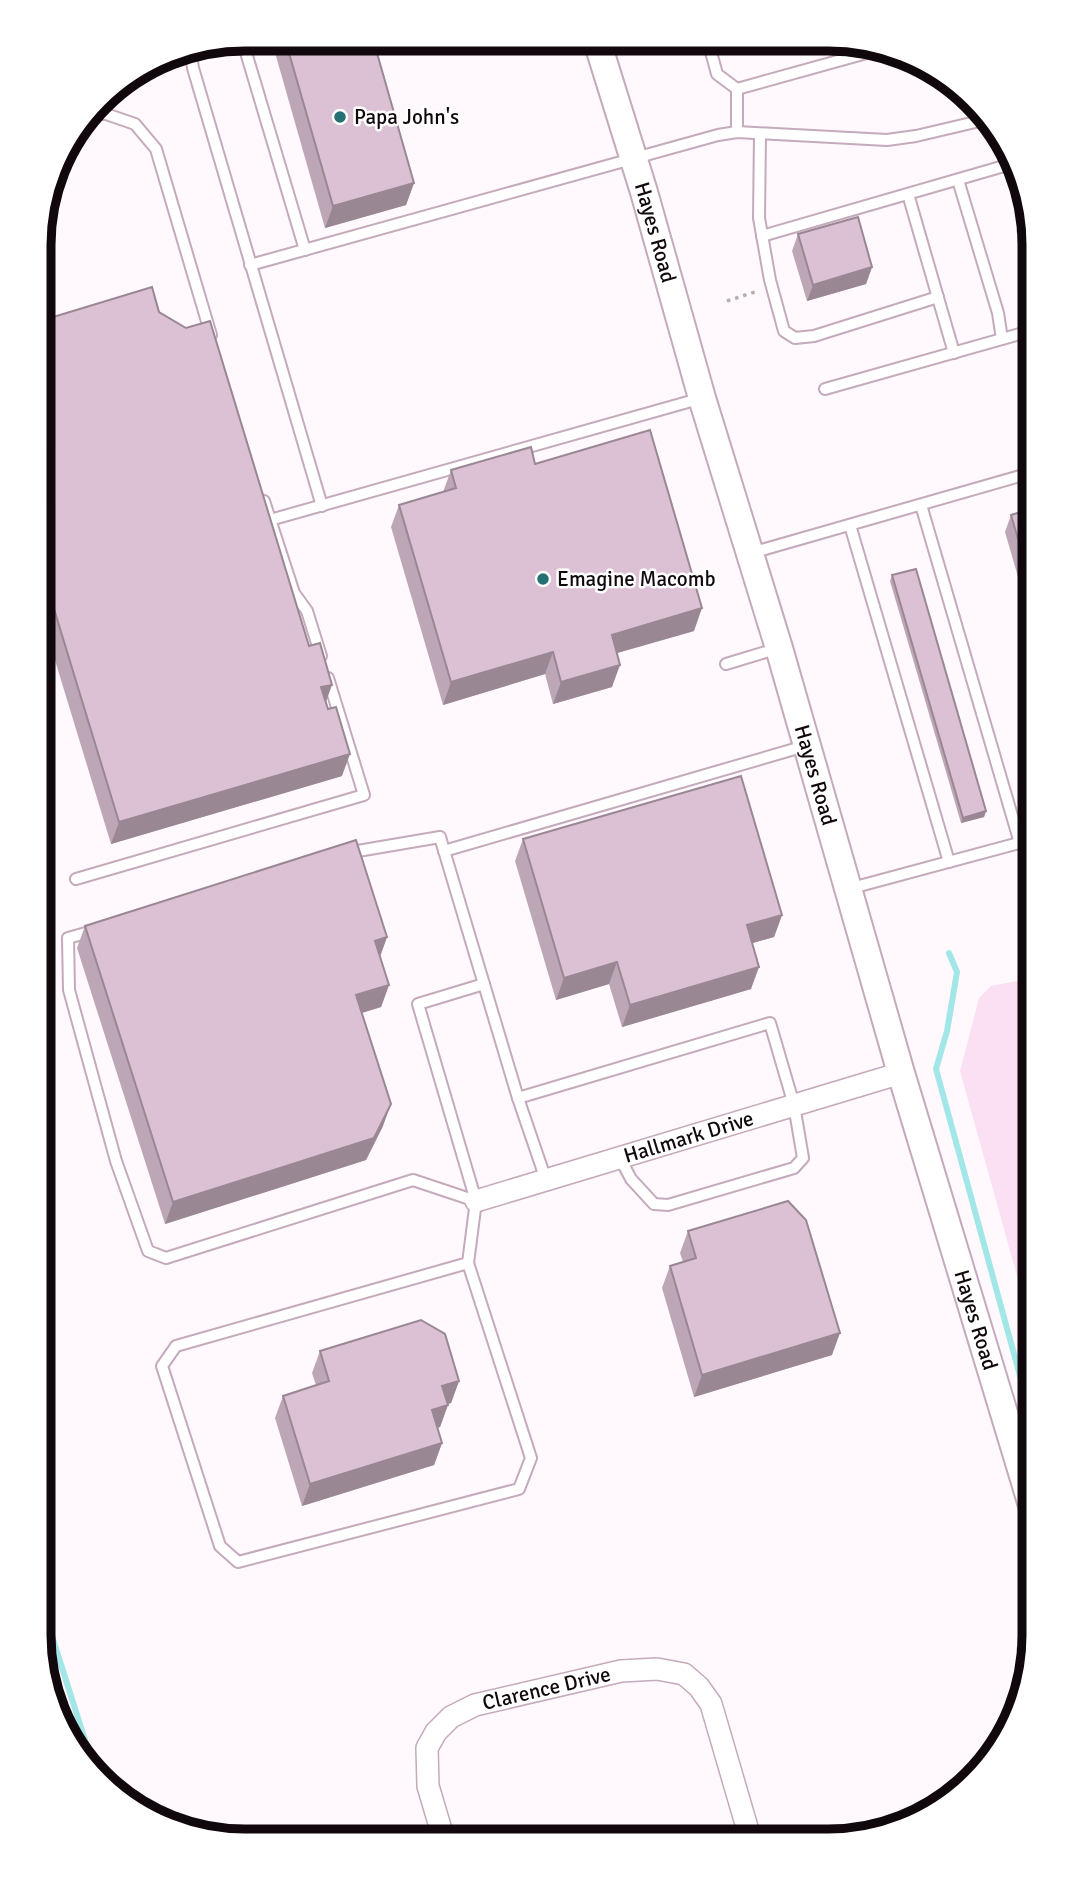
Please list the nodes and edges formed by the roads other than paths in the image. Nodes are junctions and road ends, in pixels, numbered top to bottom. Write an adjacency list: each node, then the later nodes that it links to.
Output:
1 (246, 51): 16 (lane)
2 (600, 51): 11 (street, Hayes Road)
3 (711, 51): 6 (lane)
4 (864, 54): 6 (lane)
5 (191, 58): 17 (lane)
6 (737, 89): 9 (lane)
7 (102, 114): 21 (lane)
8 (978, 122): 10 (lane)
9 (737, 132): 10 (lane); 11 (lane)
10 (761, 134): 15 (lane)
11 (632, 159): 16 (lane); 24 (street, Hayes Road)
12 (1003, 162): 13 (lane)
13 (958, 180): 14 (lane); 20 (lane)
14 (908, 194): 15 (lane); 18 (lane)
15 (762, 236): 18 (lane)
16 (305, 250): 17 (lane)
17 (250, 265): 28 (lane)
18 (937, 297): 22 (lane)
19 (1022, 333): 20 (lane)
20 (1002, 339): 22 (lane)
21 (213, 342)
22 (954, 353): 23 (lane)
23 (825, 389)
24 (702, 398): 28 (lane); 31 (street, Hayes Road)
25 (1022, 476): 27 (lane)
26 (262, 494): 29 (lane)
27 (921, 505): 30 (lane); 35 (lane)
28 (322, 506): 29 (lane)
29 (270, 520): 39 (lane)
30 (850, 525): 31 (lane); 38 (lane)
31 (751, 553): 32 (street, Hayes Road)
32 (779, 648): 33 (lane); 34 (street, Hayes Road)
33 (726, 664)
34 (808, 745): 36 (lane); 40 (street, Hayes Road)
35 (1020, 843): 38 (lane)
36 (444, 851): 37 (lane); 42 (lane)
37 (333, 855)
38 (949, 862): 40 (lane)
39 (76, 879)
40 (848, 889): 43 (street, Hayes Road)
41 (108, 926): 48 (lane)
42 (484, 984): 44 (lane); 48 (lane)
43 (901, 1073): 45 (street, Hallmark Drive); 50 (street, Hayes Road)
44 (518, 1098): 45 (lane); 47 (lane)
45 (794, 1105): 46 (street, Hallmark Drive); 46 (lane)
46 (620, 1158): 47 (street, Hallmark Drive)
47 (546, 1180): 48 (street, Hallmark Drive)
48 (476, 1201): 49 (lane)
49 (468, 1263): 49 (lane)
50 (1022, 1472)
51 (441, 1829): 52 (street, Clarence Drive)
52 (747, 1829)

